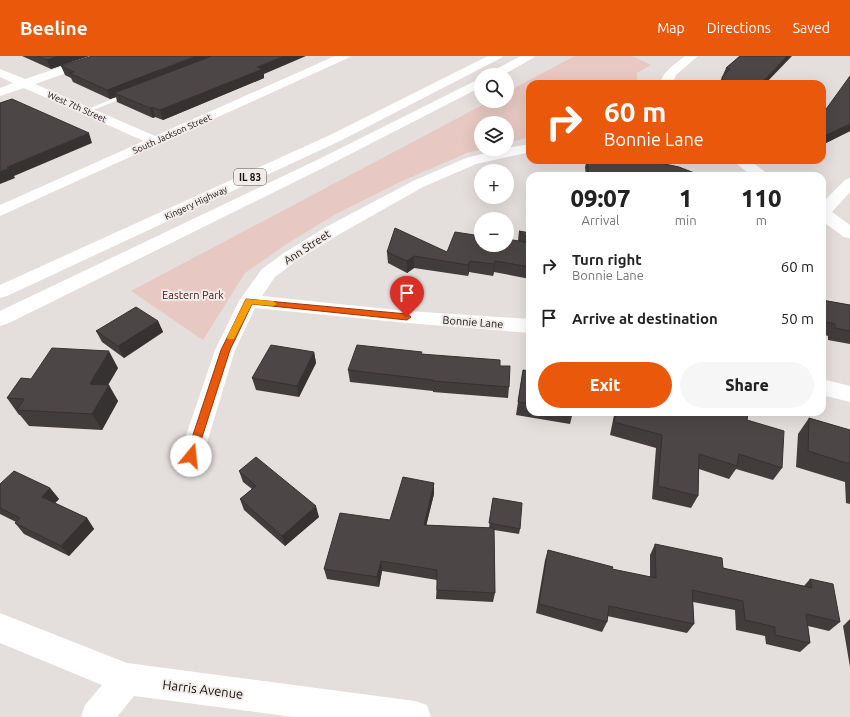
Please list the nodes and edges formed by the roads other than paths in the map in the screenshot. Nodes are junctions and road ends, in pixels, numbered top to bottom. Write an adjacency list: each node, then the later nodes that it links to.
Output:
1 (105, 56): 9 (main road)
2 (344, 56): 14 (main road, South Jackson Street)
3 (497, 56): 23 (main road, Kingery Highway / IL 83)
4 (529, 56): 6 (main road)
5 (692, 56): 8 (main road)
6 (507, 68)
7 (0, 74): 9 (main road, West 7th Street)
8 (667, 80)
9 (24, 84): 11 (main road); 13 (main road, West 7th Street)
10 (474, 86): 25 (main road, Kingery Highway / IL 83)
11 (0, 92)
12 (136, 92): 13 (lane)
13 (86, 111): 14 (main road, West 7th Street)
14 (155, 141): 20 (main road, South Jackson Street)
15 (526, 149): 24 (main road, Ann Street)
16 (744, 164): 17 (main road)
17 (756, 172)
18 (850, 182): 19 (main road)
19 (826, 209)
20 (0, 211)
21 (826, 216): 22 (main road)
22 (850, 233)
23 (0, 292)
24 (249, 301): 26 (main road, Bonnie Lane); 29 (main road, Ann Street)
25 (0, 319)
26 (526, 326)
27 (826, 388): 28 (main road)
28 (850, 394)
29 (191, 456)
30 (0, 628): 31 (main road, Harris Avenue)
31 (127, 679): 32 (main road); 33 (main road, Harris Avenue)
32 (97, 717)
33 (415, 717)

